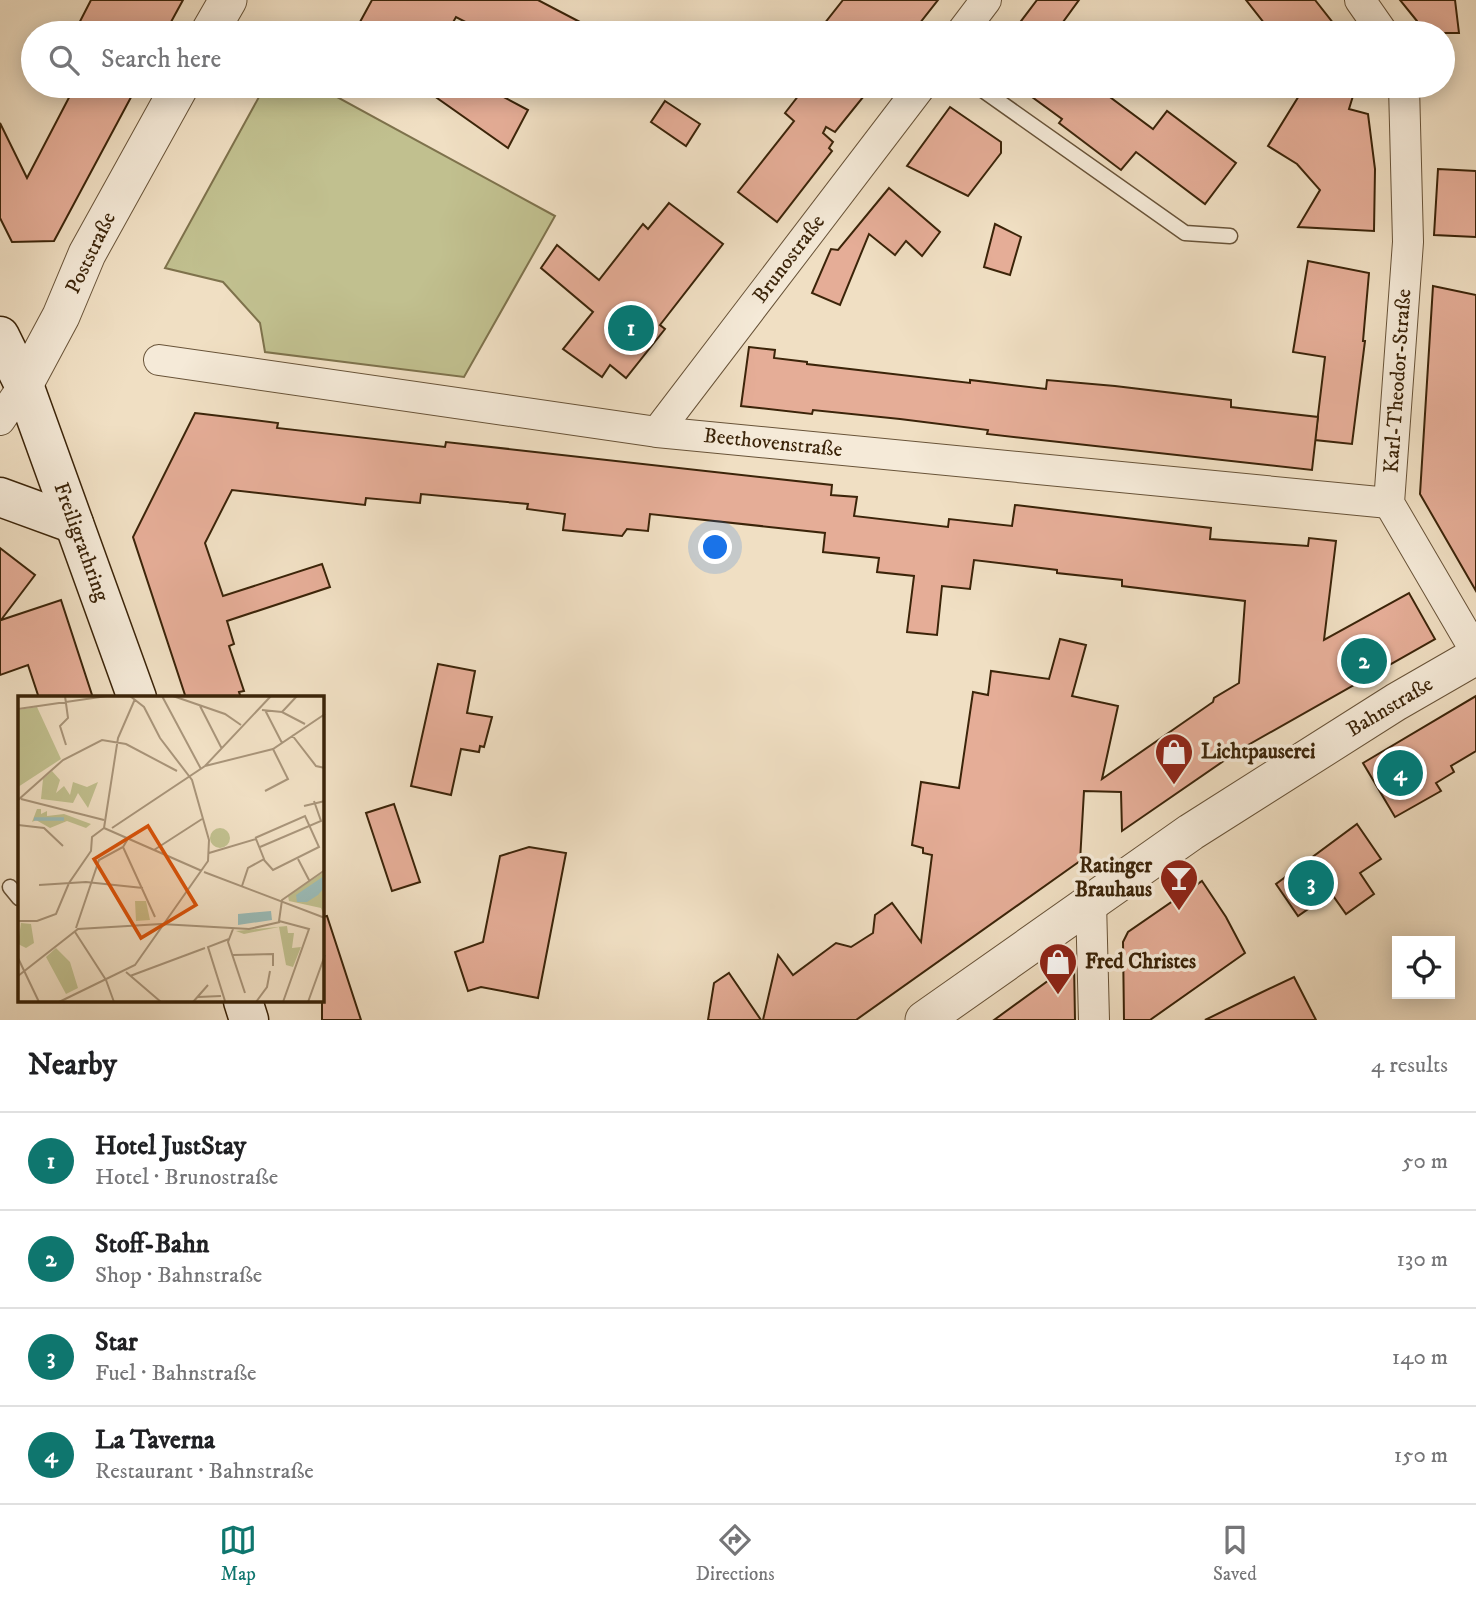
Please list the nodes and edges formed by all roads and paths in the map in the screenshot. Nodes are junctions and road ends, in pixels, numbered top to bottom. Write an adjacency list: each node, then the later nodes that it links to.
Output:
1 (228, 0): 4 (street)
2 (986, 0): 5 (street)
3 (1360, 0): 6 (street)
4 (216, 21)
5 (970, 21)
6 (1375, 21)
7 (173, 98): 14 (street, Poststraße)
8 (912, 98): 16 (street, Brunostraße)
9 (994, 98): 11 (lane)
10 (1404, 98): 18 (street, Karl-Theodor-Straße)
11 (1230, 236)
12 (0, 336): 14 (main road, Freiligrathring)
13 (159, 360): 16 (street, Beethovenstraße)
14 (24, 386): 15 (street, Poststraße); 19 (main road, Freiligrathring)
15 (0, 420)
16 (657, 432): 18 (street, Beethovenstraße)
17 (0, 497): 19 (main road)
18 (1389, 503): 20 (street, Karl-Theodor-Straße)
19 (74, 524): 21 (main road, Freiligrathring)
20 (1476, 654): 22 (street, Bahnstraße)
21 (136, 696)
22 (1091, 902): 25 (street, Bahnstraße); 26 (street)
23 (243, 1002): 24 (main road)
24 (249, 1020)
25 (924, 1020)
26 (1094, 1020)

